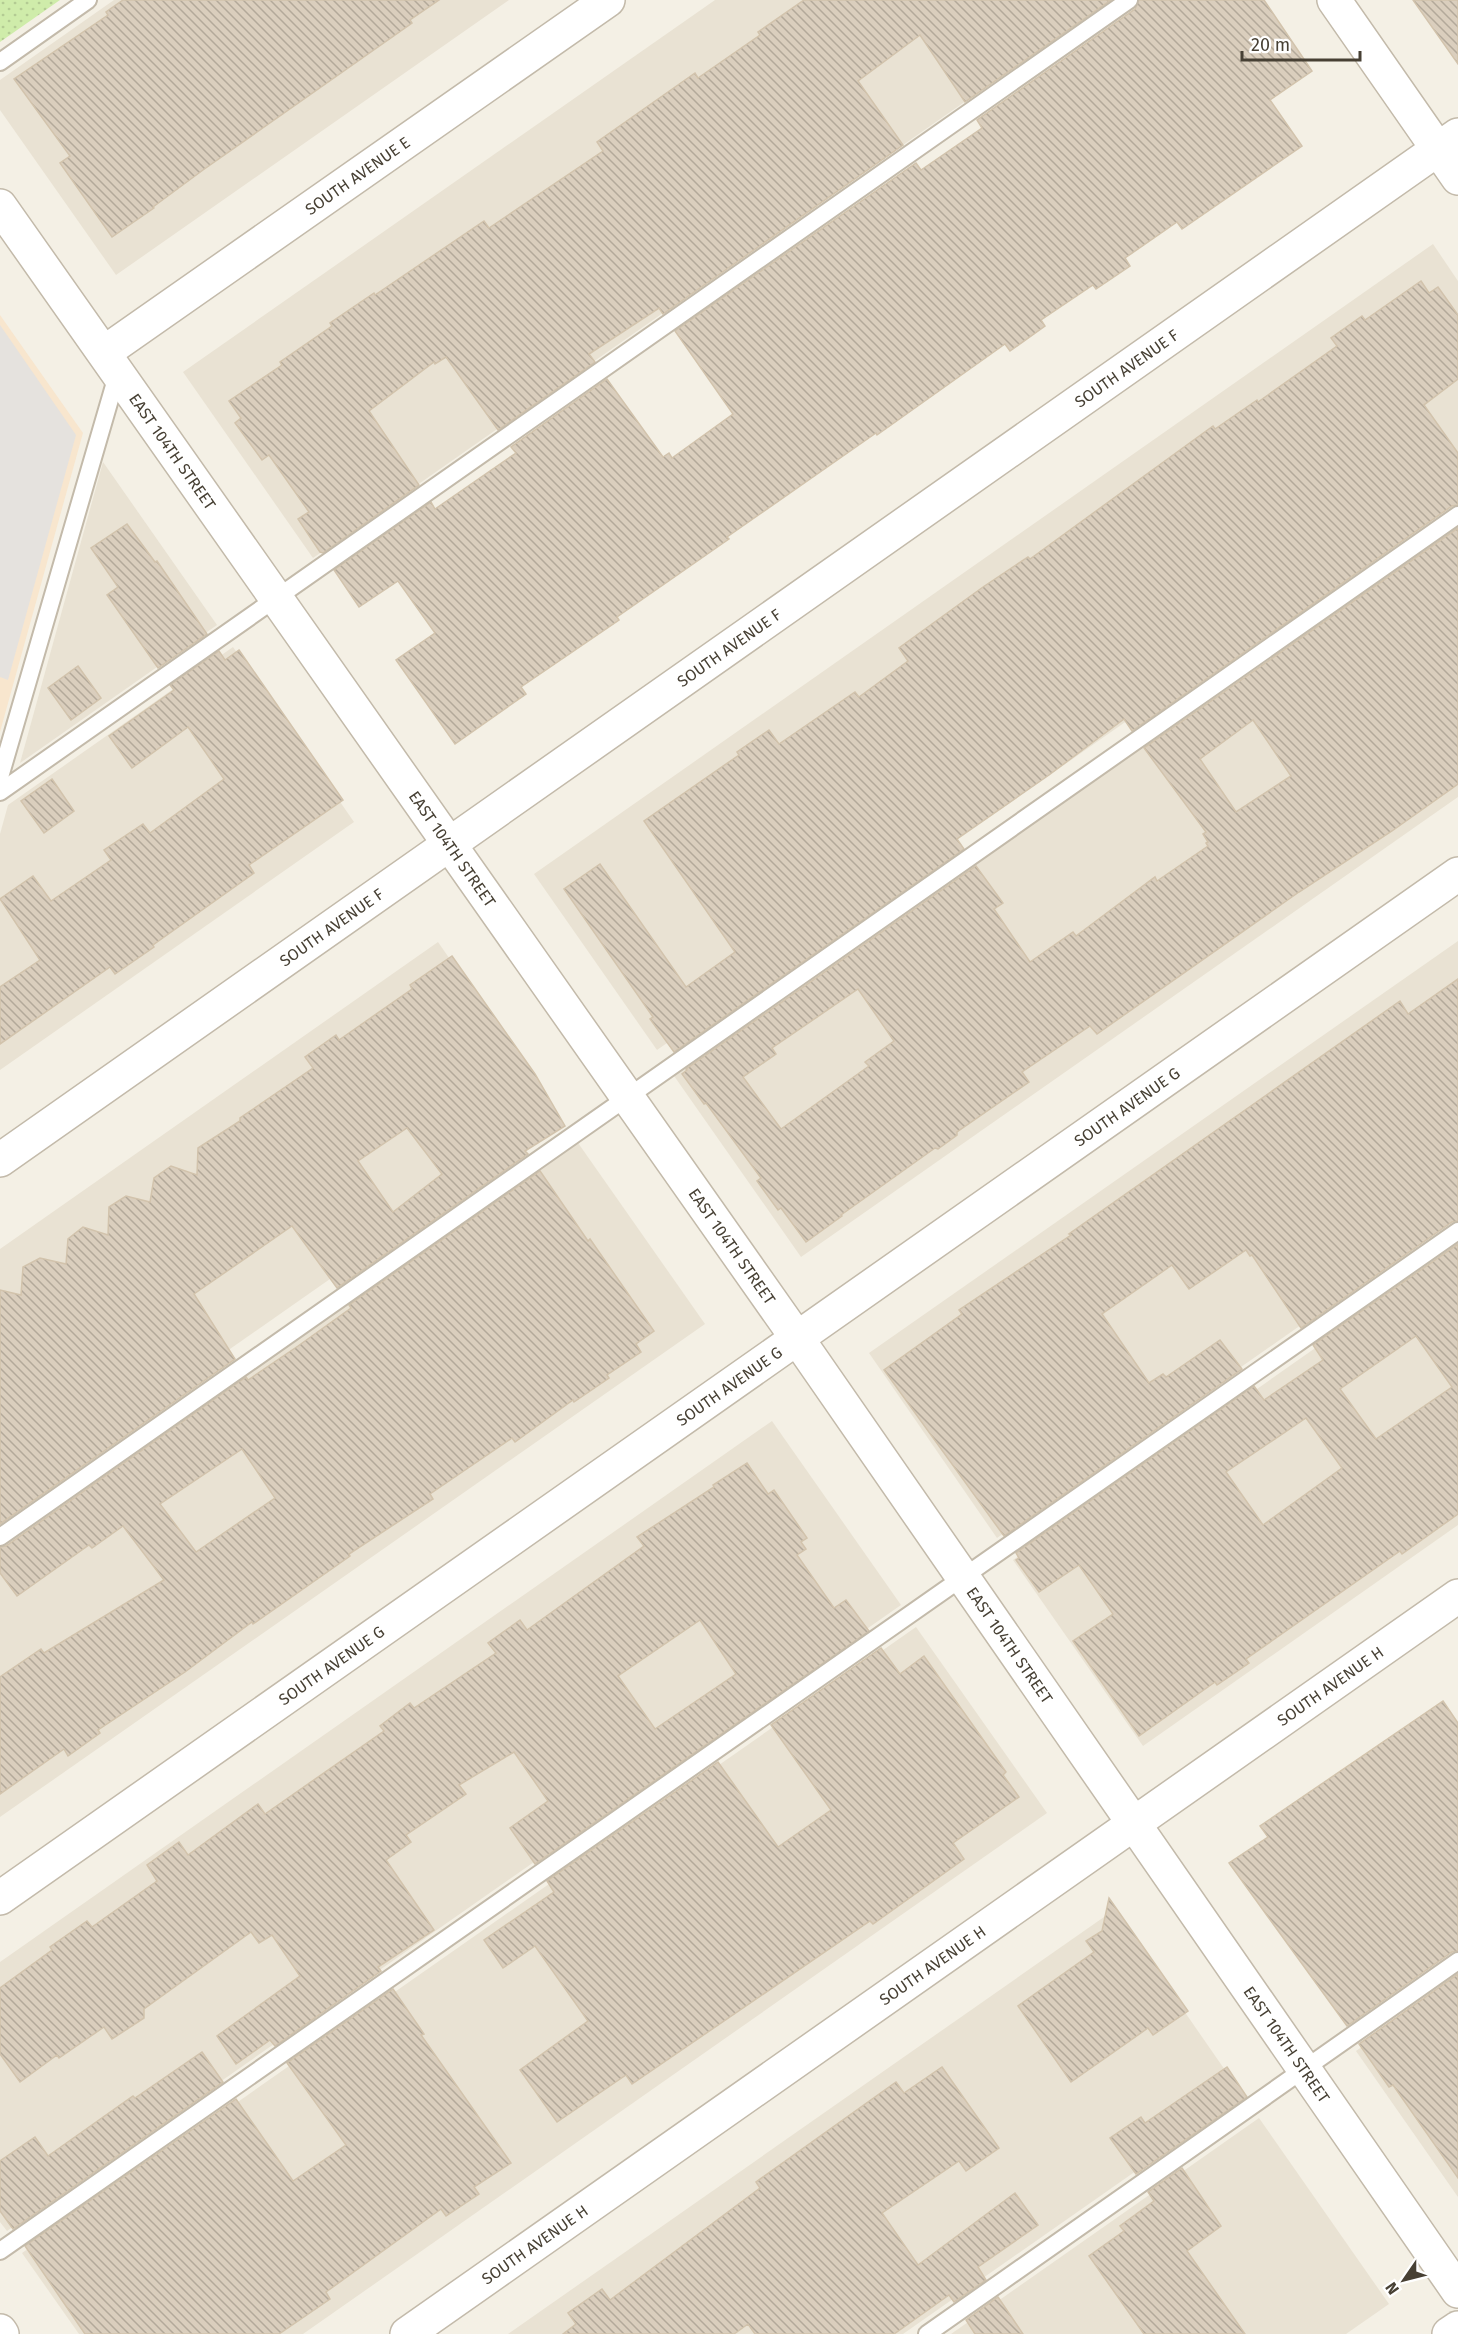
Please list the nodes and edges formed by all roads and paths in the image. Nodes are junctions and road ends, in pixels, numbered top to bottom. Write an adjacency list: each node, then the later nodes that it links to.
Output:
1 (88, 0): 5 (lane)
2 (608, 0): 9 (street, SOUTH AVENUE E)
3 (1129, 0): 11 (lane)
4 (1334, 0): 6 (street)
5 (0, 62)
6 (1448, 142): 7 (street); 14 (street, SOUTH AVENUE F)
7 (1458, 178)
8 (0, 206): 9 (street, EAST 104TH STREET)
9 (112, 362): 11 (street, EAST 104TH STREET); 12 (lane)
10 (1458, 514): 16 (lane)
11 (276, 597): 13 (lane); 14 (street, EAST 104TH STREET)
12 (0, 777)
13 (0, 792)
14 (450, 844): 16 (street, EAST 104TH STREET); 17 (street, SOUTH AVENUE F)
15 (1458, 874): 19 (street, SOUTH AVENUE G)
16 (627, 1097): 19 (street, EAST 104TH STREET); 20 (lane)
17 (0, 1160)
18 (1458, 1231): 21 (lane)
19 (797, 1338): 21 (street, EAST 104TH STREET); 24 (street, SOUTH AVENUE G)
20 (0, 1537)
21 (962, 1578): 23 (street, EAST 104TH STREET); 27 (lane)
22 (1458, 1596): 23 (street, SOUTH AVENUE H)
23 (1133, 1826): 26 (street, EAST 104TH STREET); 30 (street, SOUTH AVENUE H)
24 (0, 1898)
25 (1458, 1961): 26 (lane)
26 (1304, 2070): 28 (street, EAST 104TH STREET); 31 (lane)
27 (0, 2252)
28 (1458, 2291)
29 (1458, 2328): 32 (street)
30 (407, 2334)
31 (927, 2334)
32 (1449, 2334)

